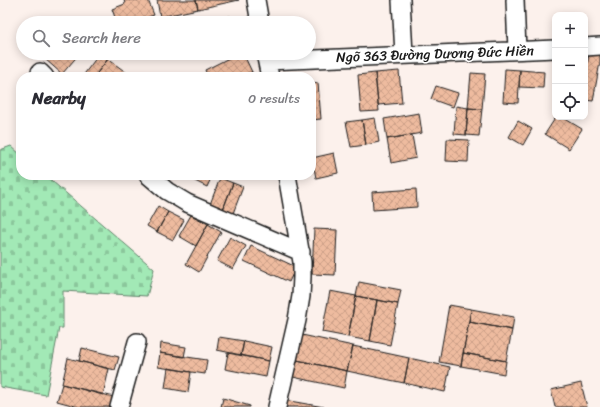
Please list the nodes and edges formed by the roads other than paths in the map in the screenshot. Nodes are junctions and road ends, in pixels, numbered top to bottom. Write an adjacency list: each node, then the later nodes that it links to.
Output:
1 (256, 0): 4 (street)
2 (401, 0): 9 (street)
3 (515, 0): 8 (street)
4 (259, 16)
5 (600, 46): 6 (street)
6 (588, 47)
7 (552, 49): 8 (street, Ngõ 363 Đường Dương Đức Hiền)
8 (517, 50): 9 (street, Ngõ 363 Đường Dương Đức Hiền)
9 (404, 54): 10 (street, Ngõ 363 Đường Dương Đức Hiền)
10 (267, 64)
11 (154, 180): 13 (street)
12 (288, 180): 13 (street)
13 (301, 252): 16 (street)
14 (137, 342): 15 (street)
15 (119, 407)
16 (276, 407)

